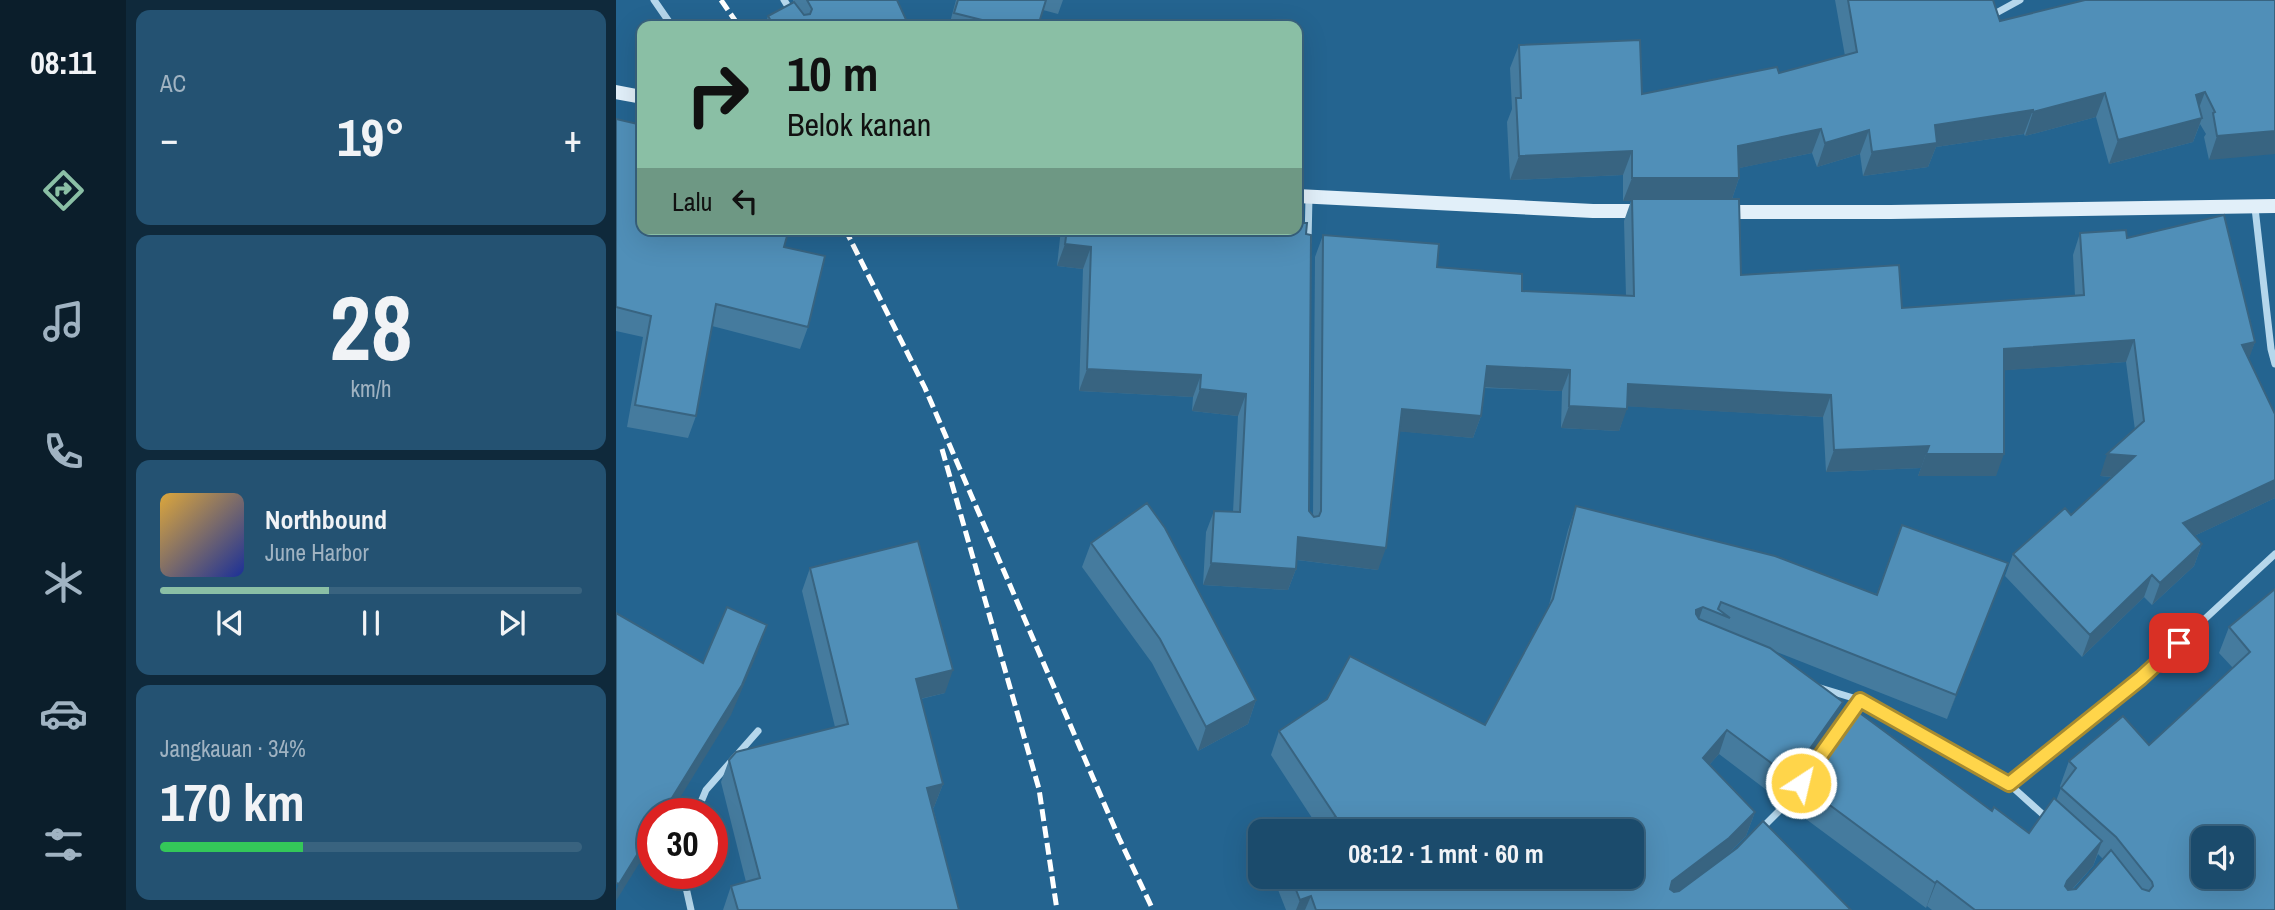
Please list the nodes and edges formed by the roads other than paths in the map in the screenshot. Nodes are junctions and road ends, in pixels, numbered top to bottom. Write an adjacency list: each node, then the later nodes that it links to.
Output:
1 (654, 0): 5 (street)
2 (784, 0): 6 (street)
3 (2020, 0): 4 (street)
4 (1998, 12)
5 (669, 21)
6 (797, 21)
7 (616, 92): 8 (main road)
8 (637, 96)
9 (1303, 197): 12 (main road); 14 (street)
10 (2275, 206): 11 (main road)
11 (2255, 208): 13 (main road); 15 (street)
12 (1660, 211)
13 (1701, 212)
14 (1308, 253)
15 (2275, 364)
16 (2275, 554): 22 (street)
17 (1811, 685): 18 (street)
18 (1860, 700): 19 (street); 22 (street)
19 (1853, 710)
20 (758, 731): 23 (street)
21 (1808, 772): 25 (street)
22 (2009, 784): 24 (street)
23 (703, 798)
24 (2051, 821)
25 (1751, 840)
26 (686, 889): 27 (street)
27 (691, 910)

